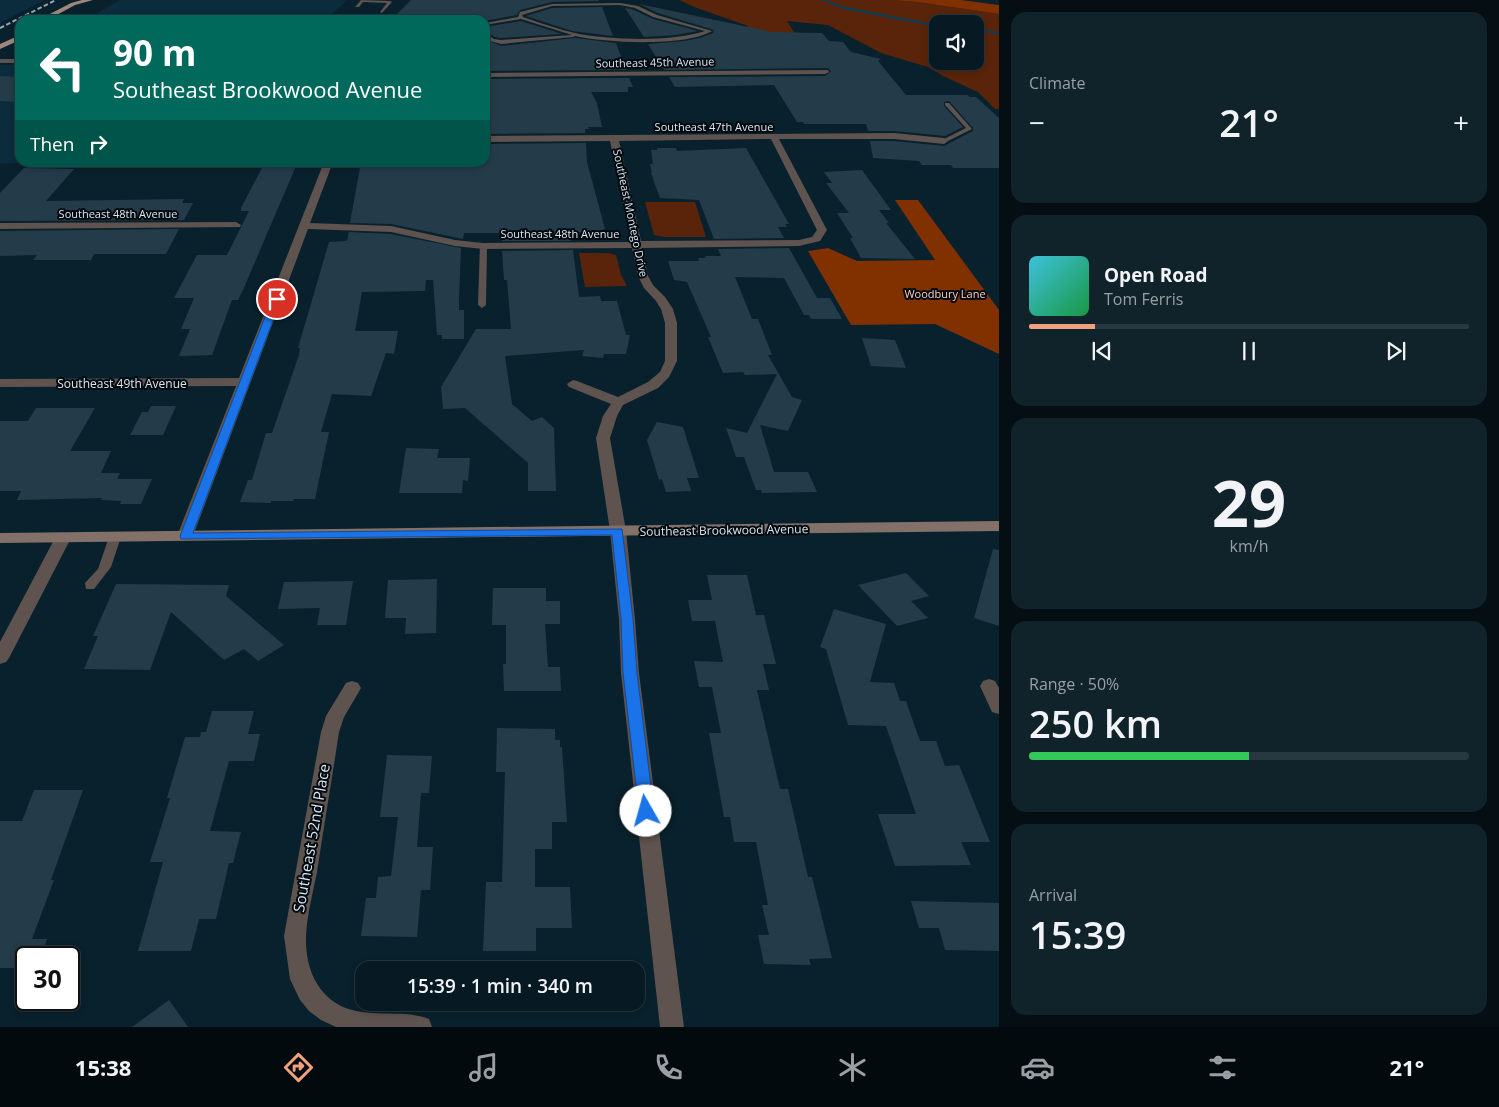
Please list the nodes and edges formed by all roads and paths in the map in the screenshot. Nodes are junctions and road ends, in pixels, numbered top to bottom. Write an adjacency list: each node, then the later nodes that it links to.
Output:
1 (89, 1): 4 (main road); 6 (main road)
2 (376, 1): 3 (lane); 5 (lane)
3 (357, 6)
4 (76, 12)
5 (382, 12)
6 (52, 15)
7 (521, 18): 8 (lane); 9 (lane); 9 (lane)
8 (490, 23)
9 (578, 35): 10 (lane)
10 (490, 38)
11 (15, 40): 12 (main road)
12 (0, 47)
13 (0, 61): 14 (street)
14 (15, 61)
15 (825, 72): 16 (street, Southeast 45th Avenue)
16 (490, 75)
17 (947, 104): 21 (lane)
18 (774, 137): 19 (street, Southeast 47th Avenue); 21 (street, Southeast 47th Avenue); 26 (street, Southeast 48th Avenue)
19 (614, 138): 20 (street, Southeast 47th Avenue); 26 (street, Southeast Montego Drive)
20 (490, 139)
21 (944, 140)
22 (328, 167): 25 (street)
23 (236, 225): 24 (street, Southeast 48th Avenue)
24 (0, 226)
25 (306, 226): 27 (street, Southeast 48th Avenue); 29 (street)
26 (637, 245): 27 (street, Southeast 48th Avenue); 32 (street, Southeast Montego Drive)
27 (483, 246): 28 (lane)
28 (482, 305)
29 (243, 382): 30 (street, Southeast 49th Avenue); 35 (street)
30 (0, 383)
31 (573, 384): 32 (street)
32 (618, 402): 34 (street)
33 (999, 526): 34 (main road, Southeast Brookwood Avenue)
34 (618, 531): 35 (main road, Southeast Brookwood Avenue); 45 (street)
35 (185, 536): 36 (main road, Southeast Brookwood Avenue)
36 (115, 537): 38 (main road, Southeast Brookwood Avenue); 39 (lane)
37 (0, 538): 38 (main road, Southeast Brookwood Avenue)
38 (63, 538): 40 (street)
39 (90, 586)
40 (0, 658)
41 (989, 686): 43 (street)
42 (352, 688): 44 (street, Southeast 52nd Place)
43 (999, 708)
44 (420, 1027)
45 (672, 1027)

